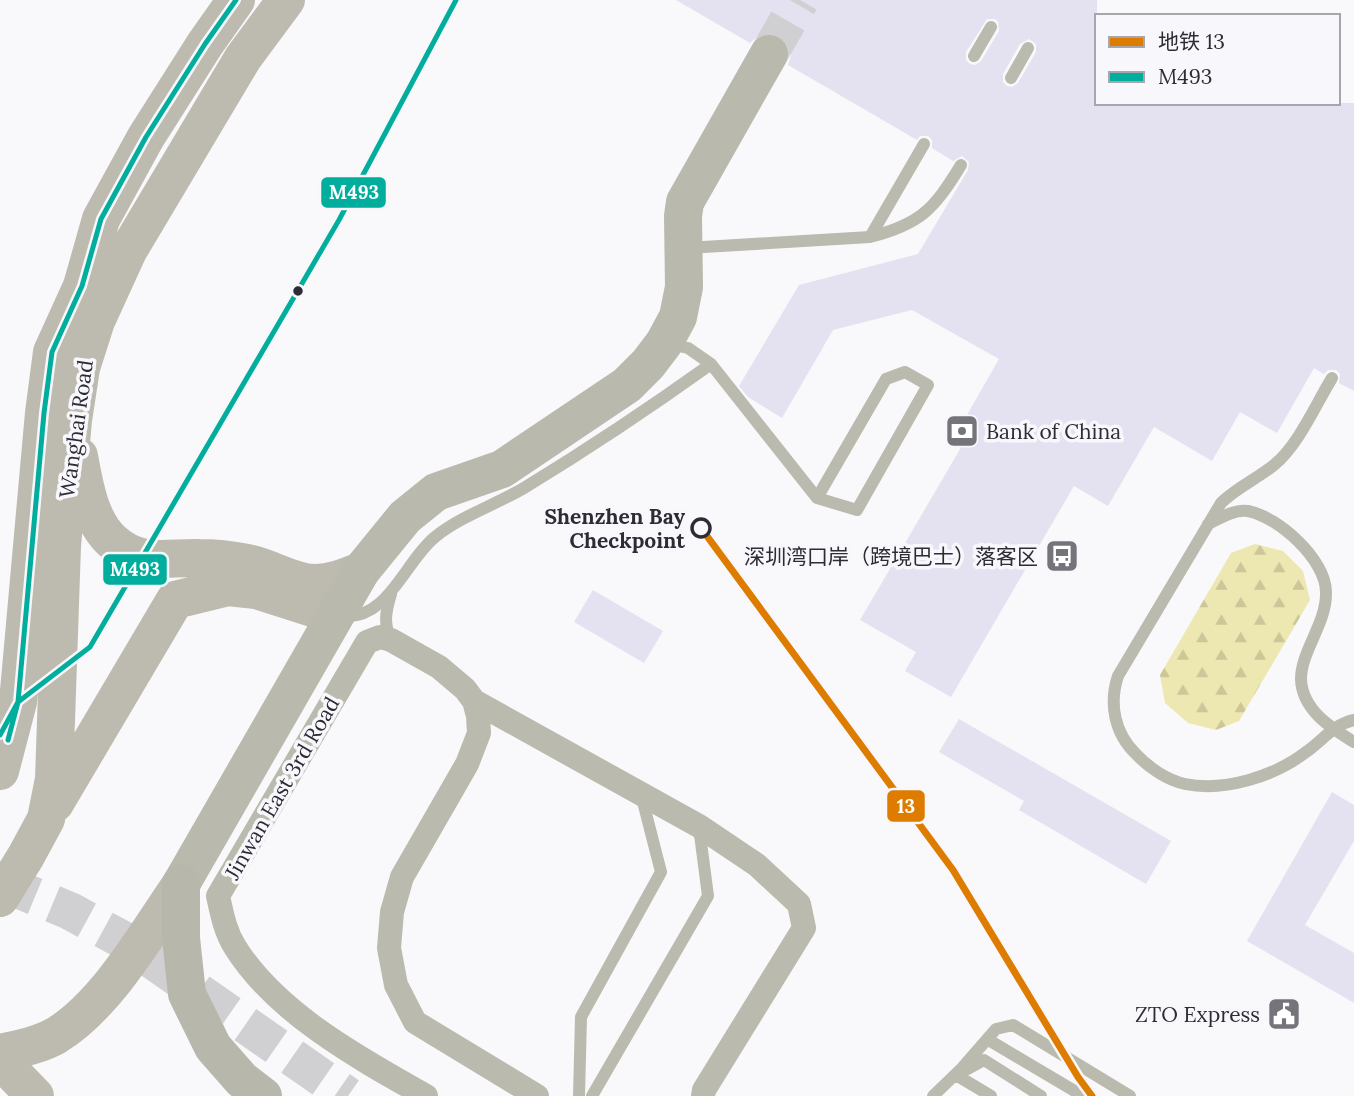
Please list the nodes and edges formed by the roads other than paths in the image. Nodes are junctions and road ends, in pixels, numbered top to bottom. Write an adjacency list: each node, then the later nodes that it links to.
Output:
1 (236, 0): 25 (main road, Wanghai Road)
2 (286, 0): 15 (main road, Wanghai Road)
3 (991, 27): 6 (lane)
4 (1028, 48): 7 (lane)
5 (769, 54): 11 (highway)
6 (974, 56)
7 (1011, 78)
8 (924, 144): 10 (lane)
9 (961, 165): 10 (lane)
10 (870, 237): 11 (lane)
11 (683, 249): 12 (highway)
12 (664, 343): 13 (lane); 18 (highway)
13 (711, 363): 16 (lane); 19 (lane)
14 (1332, 378): 17 (lane)
15 (73, 420): 18 (main road); 31 (main road, Wanghai Road)
16 (817, 498): 16 (lane)
17 (1208, 524): 27 (lane); 27 (lane)
18 (361, 571): 21 (highway)
19 (392, 593): 21 (lane); 22 (lane)
20 (281, 597): 21 (main road); 23 (main road); 31 (main road)
21 (334, 615): 23 (highway)
22 (391, 640): 24 (street); 43 (street, Jinwan East 3rd Road)
23 (314, 653): 33 (highway)
24 (474, 701): 30 (street); 44 (street)
25 (9, 719): 29 (main road, Wanghai Road)
26 (1354, 720): 27 (lane)
27 (1333, 730): 28 (lane)
28 (1354, 742)
29 (0, 771)
30 (641, 794): 32 (street); 45 (lane)
31 (46, 819): 34 (main road, Wanghai Road)
32 (699, 826): 46 (lane); 47 (street)
33 (181, 884): 36 (main road); 42 (highway)
34 (0, 898)
35 (987, 1039): 38 (lane); 51 (lane); 52 (lane)
36 (0, 1054)
37 (0, 1060): 41 (main road)
38 (956, 1075): 48 (lane); 49 (lane); 50 (lane)
39 (0, 1095): 40 (main road)
40 (16, 1096)
41 (35, 1096)
42 (262, 1096)
43 (426, 1096)
44 (537, 1096)
45 (579, 1096)
46 (592, 1096)
47 (703, 1096)
48 (933, 1096)
49 (991, 1096)
50 (1041, 1096)
51 (1083, 1096)
52 (1130, 1096)

